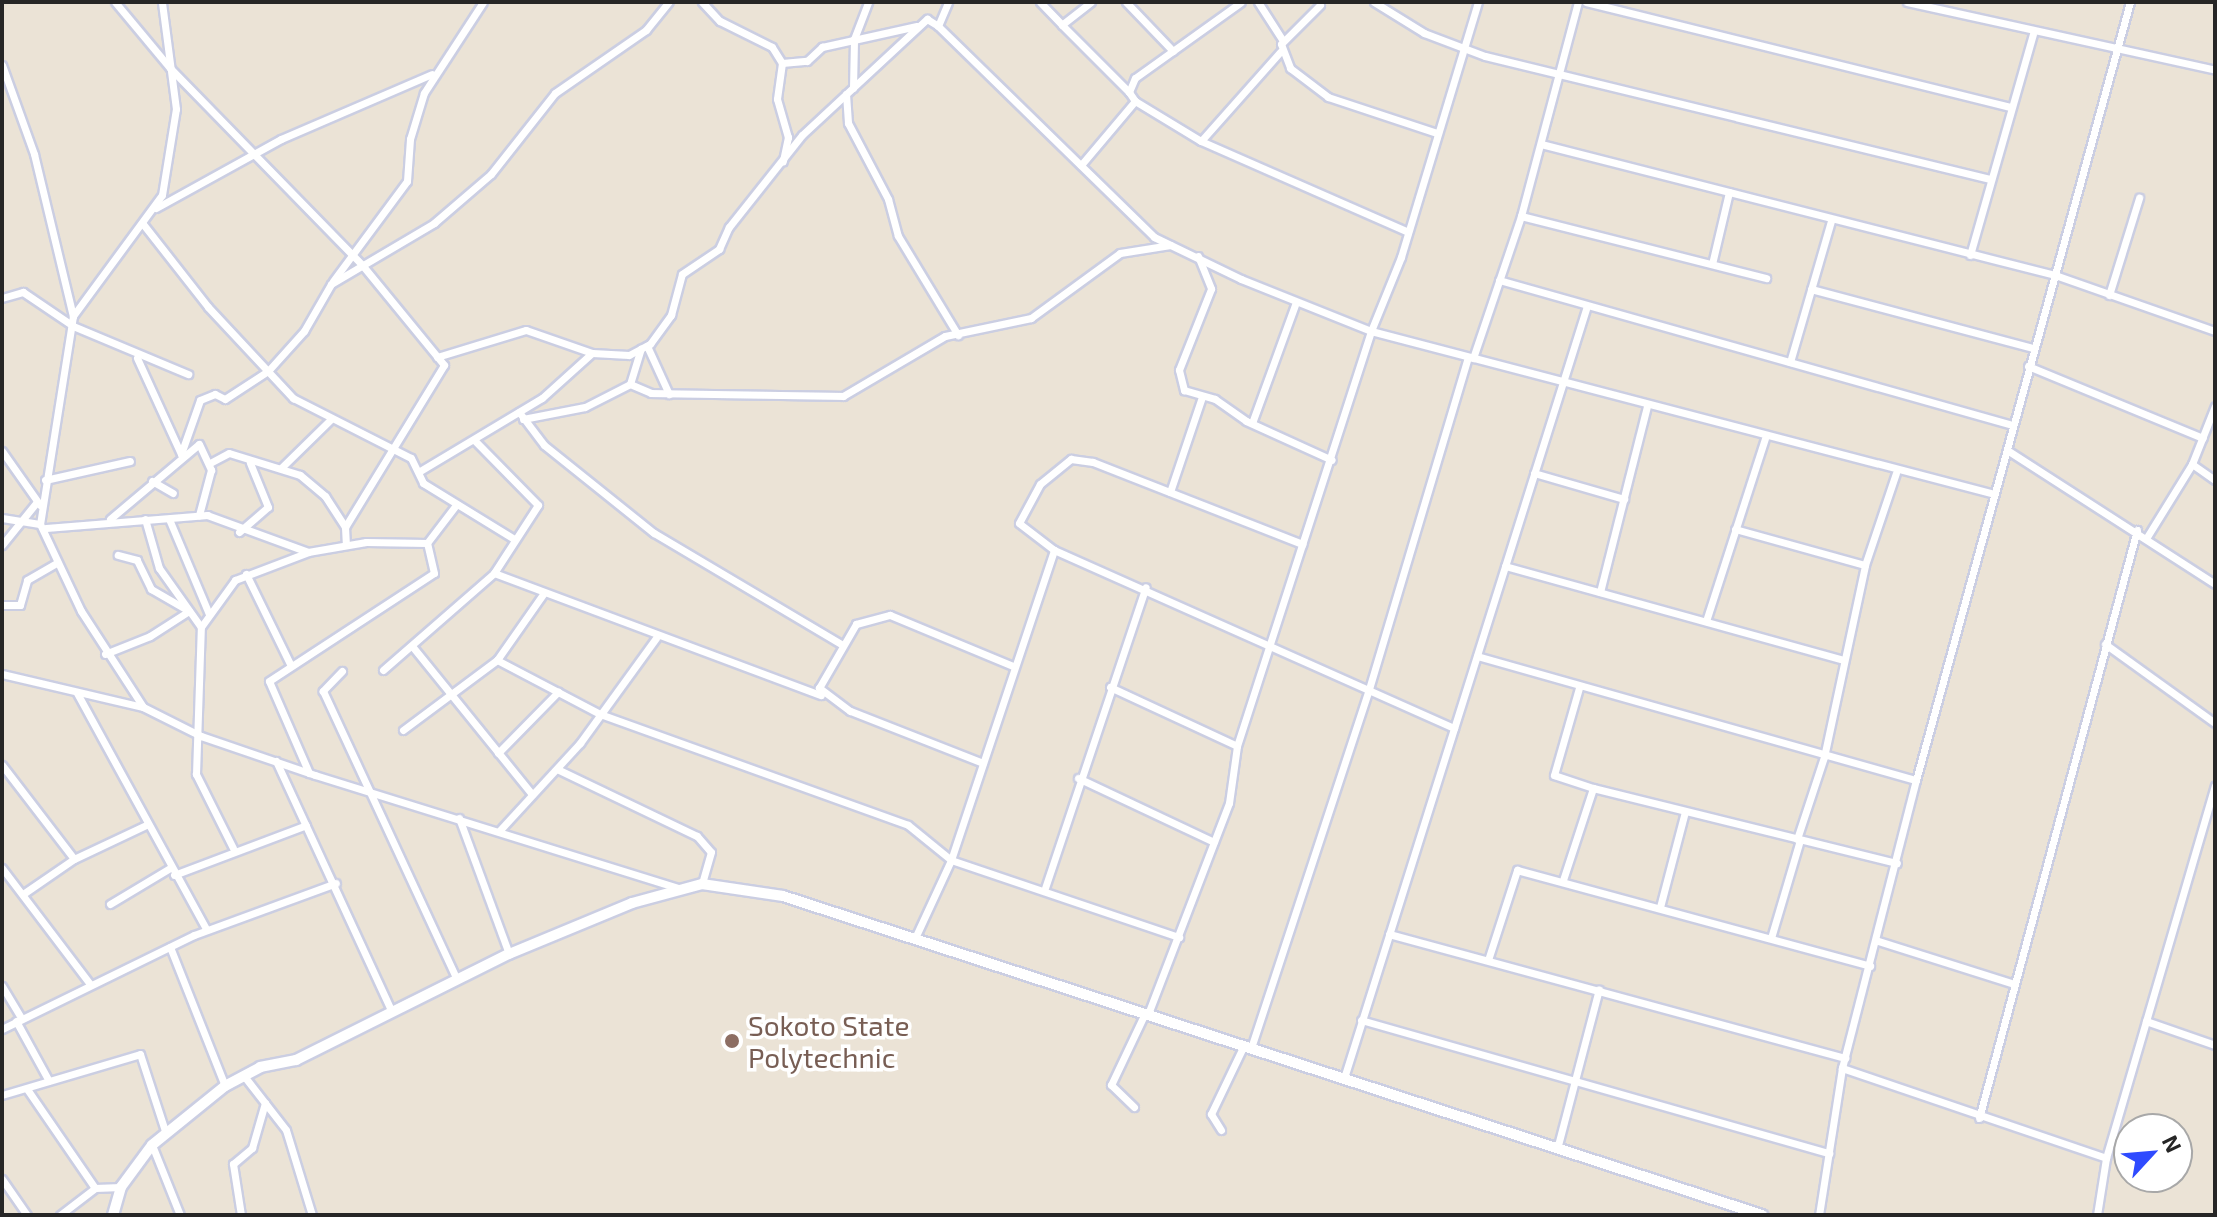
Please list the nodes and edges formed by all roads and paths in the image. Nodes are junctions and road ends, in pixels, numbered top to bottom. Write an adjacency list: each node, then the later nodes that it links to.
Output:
1 (115, 2): 34 (street)
2 (162, 2): 34 (street)
3 (483, 2): 36 (street)
4 (669, 2): 61 (street)
5 (702, 2): 32 (street)
6 (868, 2): 26 (street)
7 (948, 2): 24 (street)
8 (1040, 2): 22 (street)
9 (1091, 2): 22 (street)
10 (1126, 2): 30 (street)
11 (1229, 2): 21 (street)
12 (1241, 2): 21 (street)
13 (1258, 2): 27 (street)
14 (1374, 2): 29 (street)
15 (1478, 2): 29 (street)
16 (1578, 2): 37 (street)
17 (1586, 2): 41 (street)
18 (1907, 2): 25 (street)
19 (2130, 2): 28 (street)
20 (1322, 3): 27 (street)
21 (1223, 13): 30 (street)
22 (1062, 25): 39 (street)
23 (919, 26): 24 (street); 26 (street); 38 (street)
24 (938, 26): 47 (street)
25 (2033, 34): 28 (street); 41 (street)
26 (854, 39): 32 (street); 38 (street)
27 (1283, 41): 31 (street)
28 (2117, 49): 35 (street); 62 (street)
29 (1466, 50): 37 (street); 42 (street)
30 (1173, 51): 39 (street)
31 (1280, 52): 42 (street); 43 (street)
32 (782, 63): 46 (street)
33 (2, 65): 71 (street)
34 (170, 68): 45 (street); 51 (street)
35 (2215, 70)
36 (434, 73): 45 (street); 57 (street)
37 (1557, 73): 44 (street); 48 (street)
38 (849, 91): 46 (street); 75 (street)
39 (1129, 92): 40 (street)
40 (1135, 101): 43 (street); 47 (street)
41 (2009, 107): 48 (street)
42 (1437, 133): 55 (street)
43 (1201, 141): 55 (street)
44 (1541, 144): 49 (street); 52 (street)
45 (254, 154): 51 (street); 57 (street)
46 (783, 163): 76 (street)
47 (1081, 165): 56 (street)
48 (1990, 179): 59 (street)
49 (1729, 192): 53 (street); 60 (street)
50 (2139, 198): 67 (street)
51 (155, 209): 54 (street)
52 (1521, 216): 60 (street); 64 (street)
53 (1831, 221): 59 (street); 66 (street)
54 (143, 224): 71 (street); 84 (street)
55 (1408, 232): 73 (street)
56 (1171, 245): 58 (street); 75 (street)
57 (350, 254): 61 (street); 65 (street)
58 (1197, 255): 69 (street); 89 (street)
59 (1970, 255): 62 (street)
60 (1712, 264): 63 (street)
61 (363, 266): 65 (street); 79 (street)
62 (2055, 275): 67 (street); 77 (street)
63 (1766, 278)
64 (1499, 280): 70 (street); 80 (street)
65 (331, 284): 84 (street)
66 (1811, 289): 77 (street); 82 (street)
67 (2109, 295): 74 (street)
68 (2, 298): 72 (street)
69 (1296, 302): 73 (street); 94 (street)
70 (1587, 306): 82 (street); 86 (street)
71 (73, 316): 72 (street)
72 (73, 326): 81 (street); 112 (street)
73 (1371, 331): 80 (street); 103 (street)
74 (2215, 331)
75 (958, 335): 88 (street)
76 (644, 348): 78 (street); 87 (street); 88 (street)
77 (2032, 348): 83 (street)
78 (592, 353): 79 (street); 92 (street)
79 (437, 357): 99 (street)
80 (1470, 357): 86 (street); 171 (street)
81 (137, 358): 85 (street); 102 (street)
82 (1790, 362): 95 (street)
83 (2028, 366): 95 (street); 97 (street)
84 (268, 371): 93 (street); 102 (street)
85 (188, 374)
86 (1563, 383): 90 (street); 110 (street)
87 (630, 384): 88 (street); 92 (street)
88 (669, 394)
89 (1202, 397): 94 (street); 115 (street)
90 (1647, 406): 96 (street); 118 (street)
91 (2215, 406): 97 (street)
92 (521, 416): 98 (street); 156 (street)
93 (330, 420): 99 (street); 108 (street)
94 (1252, 423): 103 (street)
95 (2012, 425): 100 (street)
96 (1765, 438): 111 (street); 129 (street)
97 (2203, 438): 107 (street)
98 (475, 441): 109 (street); 133 (street)
99 (391, 448): 109 (street); 128 (street)
100 (2007, 450): 117 (street); 130 (street)
101 (3, 454): 119 (street)
102 (181, 454): 106 (street); 114 (street)
103 (1332, 460): 136 (street)
104 (130, 461): 112 (street)
105 (249, 461): 106 (street); 108 (street); 131 (street)
106 (210, 463): 121 (street)
107 (2192, 464): 113 (street); 132 (street)
108 (281, 468): 128 (street)
109 (420, 471): 120 (street)
110 (1534, 473): 118 (street); 143 (street)
111 (1896, 473): 117 (street); 142 (street)
112 (45, 480): 119 (street)
113 (2215, 480)
114 (152, 481): 116 (street); 126 (street)
115 (1170, 492): 136 (street); 138 (street)
116 (173, 493)
117 (1994, 494): 191 (street)
118 (1624, 499): 148 (street)
119 (38, 504): 125 (street); 127 (street)
120 (456, 505): 133 (street); 134 (street)
121 (199, 515): 124 (street); 131 (street)
122 (2, 518): 125 (street)
123 (145, 519): 124 (street); 126 (street); 151 (street)
124 (169, 519): 152 (street)
125 (17, 520): 127 (street); 137 (street)
126 (110, 520): 127 (street)
127 (43, 526): 141 (street)
128 (345, 527): 135 (street)
129 (1735, 529): 142 (street); 153 (street)
130 (2137, 530): 132 (street); 157 (street)
131 (239, 532): 139 (street)
132 (2147, 537): 146 (street)
133 (514, 539): 144 (street)
134 (427, 543): 135 (street); 164 (street)
135 (346, 544): 139 (street)
136 (1302, 544): 159 (street)
137 (2, 545)
138 (1054, 550): 147 (street); 165 (street)
139 (308, 552): 145 (street)
140 (118, 555): 151 (street)
141 (55, 564): 150 (street); 160 (street)
142 (1865, 565): 163 (street)
143 (1505, 566): 148 (street); 161 (street)
144 (494, 573): 149 (street); 158 (street)
145 (246, 574): 152 (street); 164 (street)
146 (2215, 584)
147 (1146, 587): 159 (street); 169 (street)
148 (1600, 592): 153 (street)
149 (544, 593): 155 (street); 162 (street)
150 (2, 605)
151 (189, 611): 154 (street); 160 (street)
152 (209, 614): 154 (street)
153 (1706, 621): 163 (street)
154 (201, 627): 181 (street)
155 (656, 638): 174 (street); 177 (street)
156 (841, 644): 165 (street); 174 (street)
157 (2105, 644): 178 (street); 229 (street)
158 (412, 646): 166 (street); 175 (street)
159 (1273, 647): 171 (street); 182 (street)
160 (105, 654): 176 (street)
161 (1477, 656): 170 (street); 179 (street)
162 (497, 660): 172 (street); 175 (street)
163 (1843, 660): 184 (street)
164 (291, 666): 189 (street)
165 (1013, 666): 186 (street)
166 (383, 670)
167 (342, 671): 194 (street)
168 (2, 674): 173 (street)
169 (1110, 687): 182 (street); 190 (street)
170 (1579, 688): 184 (street); 193 (street)
171 (1369, 689): 179 (street); 239 (street)
172 (558, 692): 177 (street); 183 (street)
173 (77, 693): 176 (street); 198 (street)
174 (821, 695): 186 (street)
175 (455, 697): 180 (street); 183 (street)
176 (143, 707): 181 (street)
177 (600, 714): 188 (street); 205 (street)
178 (2215, 723)
179 (1454, 728): 218 (street)
180 (403, 730)
181 (201, 736): 185 (street); 203 (street)
182 (1237, 746): 202 (street)
183 (498, 753): 195 (street)
184 (1824, 757): 191 (street); 201 (street)
185 (276, 761): 189 (street); 199 (street)
186 (983, 763): 205 (street)
187 (2, 765): 204 (street)
188 (557, 769): 195 (street); 211 (street)
189 (309, 773): 194 (street)
190 (1078, 778): 202 (street); 213 (street)
191 (1916, 780): 206 (street)
192 (2215, 786): 236 (street)
193 (1593, 788): 196 (street); 209 (street)
194 (368, 790): 197 (street); 227 (street)
195 (532, 794): 200 (street)
196 (1685, 812): 201 (street); 216 (street)
197 (459, 818): 200 (street); 224 (street)
198 (146, 825): 204 (street); 208 (street)
199 (306, 825): 203 (street); 210 (street)
200 (500, 830): 212 (street)
201 (1798, 839): 206 (street); 221 (street)
202 (1214, 842): 219 (street)
203 (233, 848): 208 (street)
204 (74, 859): 214 (street)
205 (951, 860): 213 (street); 220 (street)
206 (1897, 863): 222 (street)
207 (2, 868): 214 (street)
208 (172, 871): 215 (street); 217 (street)
209 (1563, 880): 216 (street); 225 (street)
210 (336, 883): 217 (street); 232 (street)
211 (702, 884): 212 (street); 220 (street)
212 (677, 888): 224 (street)
213 (1045, 888): 219 (street)
214 (23, 894): 228 (street)
215 (110, 904)
216 (1660, 907): 221 (street)
217 (207, 930): 223 (street)
218 (1389, 934): 225 (street); 235 (street)
219 (1179, 937): 233 (street)
220 (915, 938): 233 (street)
221 (1771, 938): 226 (street)
222 (1878, 941): 226 (street); 229 (street)
223 (170, 947): 228 (street); 246 (street)
224 (509, 954): 227 (street)
225 (1488, 960): 231 (street)
226 (1870, 966): 240 (street)
227 (456, 978): 232 (street)
228 (90, 984): 234 (street)
229 (2014, 984): 251 (street)
230 (2, 986): 234 (street)
231 (1599, 989): 240 (street); 244 (street)
232 (390, 1008): 242 (street)
233 (1146, 1014): 239 (street); 250 (street)
234 (18, 1018): 237 (street); 245 (street)
235 (1361, 1020): 243 (street); 244 (street)
236 (2146, 1021): 238 (street); 257 (street)
237 (2, 1029)
238 (2215, 1045)
239 (1247, 1047): 243 (street); 252 (street)
240 (1845, 1058): 241 (street)
241 (1842, 1068): 251 (street); 256 (street)
242 (244, 1076): 246 (street); 249 (street)
243 (1344, 1078): 255 (street)
244 (1573, 1080): 255 (street); 256 (street)
245 (49, 1081): 247 (street); 253 (street)
246 (225, 1086): 253 (street)
247 (27, 1089): 248 (street); 260 (street)
248 (2, 1095)
249 (265, 1103): 261 (street); 266 (street)
250 (1134, 1107)
251 (1979, 1118): 257 (street)
252 (1221, 1130)
253 (165, 1131): 254 (street)
254 (152, 1145): 259 (street); 265 (street)
255 (1557, 1149): 267 (street)
256 (1829, 1153): 268 (street)
257 (2106, 1158): 269 (street)
258 (2, 1179): 262 (street)
259 (121, 1187): 260 (street); 264 (street)
260 (95, 1188): 263 (street)
261 (310, 1214)
262 (27, 1215)
263 (60, 1215)
264 (113, 1215)
265 (180, 1215)
266 (241, 1215)
267 (1762, 1215)
268 (1819, 1215)
269 (2097, 1215)

